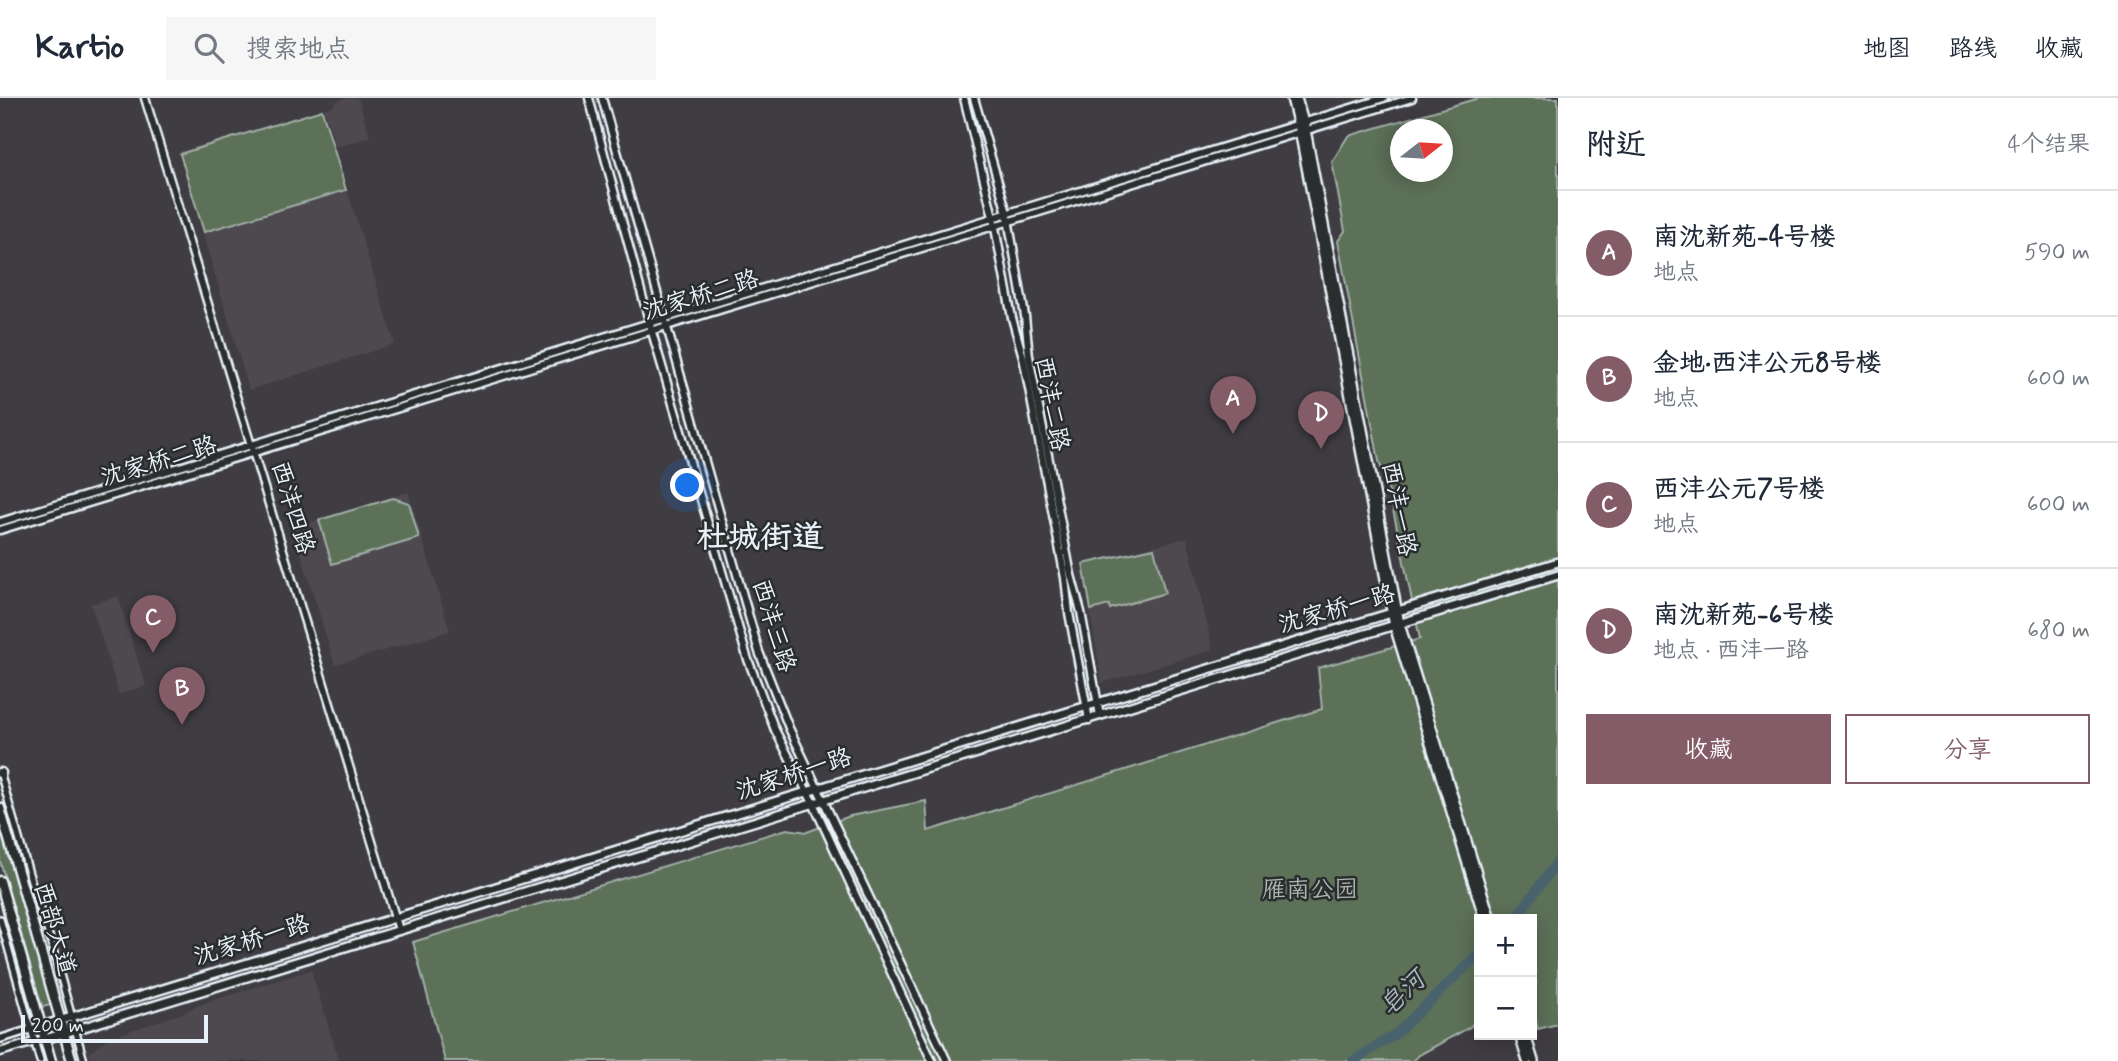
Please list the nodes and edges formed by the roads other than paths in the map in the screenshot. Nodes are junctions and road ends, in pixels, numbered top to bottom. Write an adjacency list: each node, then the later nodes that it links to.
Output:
1 (145, 98): 19 (street, 西沣四路)
2 (589, 98): 16 (street, 西沣三路)
3 (602, 98): 15 (street, 西沣三路)
4 (964, 98): 12 (street, 西沣二路)
5 (974, 98): 11 (street, 西沣二路)
6 (1291, 98): 10 (main road, 西沣一路)
7 (1297, 98): 10 (main road, 西沣一路)
8 (1384, 98): 10 (street, 沈家桥二路)
9 (1412, 98): 10 (street, 沈家桥二路)
10 (1302, 127): 11 (street, 沈家桥二路); 13 (street, 沈家桥二路); 24 (main road, 西沣一路)
11 (1007, 213): 12 (street, 沈家桥二路); 13 (street, 西沣二路)
12 (993, 217): 14 (street, 西沣二路); 15 (street, 沈家桥二路)
13 (1008, 223): 14 (street, 沈家桥二路); 26 (street, 西沣二路)
14 (995, 226): 17 (street, 沈家桥二路); 27 (street, 西沣二路)
15 (663, 318): 16 (street, 沈家桥二路); 17 (street, 西沣三路)
16 (650, 323): 18 (street, 西沣三路); 19 (street, 沈家桥二路)
17 (666, 328): 18 (street, 沈家桥二路); 31 (street, 西沣三路)
18 (652, 332): 19 (street, 沈家桥二路); 32 (street, 西沣三路)
19 (254, 449): 20 (street, 沈家桥二路); 21 (street, 沈家桥二路); 39 (street, 西沣四路)
20 (0, 522)
21 (0, 530)
22 (1558, 562): 24 (main road, 沈家桥一路)
23 (1558, 575): 25 (main road, 沈家桥一路)
24 (1395, 612): 25 (main road, 西沣一路); 26 (main road, 沈家桥一路)
25 (1397, 625): 28 (main road, 沈家桥一路); 37 (main road, 西沣一路); 38 (main road, 西沣一路)
26 (1098, 702): 27 (main road, 沈家桥一路); 28 (street, 西沣二路)
27 (1086, 705): 29 (street, 西沣二路); 31 (main road, 沈家桥一路)
28 (1100, 716): 29 (main road, 沈家桥一路)
29 (1088, 720): 33 (main road, 沈家桥一路)
30 (0, 772): 42 (street)
31 (818, 787): 32 (main road, 沈家桥一路); 33 (street, 西沣三路)
32 (807, 792): 34 (street, 西沣三路); 39 (main road, 沈家桥一路)
33 (825, 801): 34 (main road, 沈家桥一路); 59 (street, 西沣三路)
34 (813, 803): 41 (main road, 沈家桥一路); 58 (street, 西沣三路)
35 (0, 808): 43 (main road, 西部大道)
36 (0, 881): 44 (main road, 西部大道)
37 (1483, 914)
38 (1489, 914)
39 (396, 917): 41 (street, 西沣四路); 42 (main road, 沈家桥一路)
40 (0, 919): 45 (street)
41 (399, 930): 46 (main road, 沈家桥一路)
42 (71, 1017): 43 (main road, 沈家桥一路); 46 (street)
43 (60, 1021): 44 (main road, 沈家桥一路); 47 (main road, 西部大道)
44 (42, 1026): 45 (street); 49 (main road, 西部大道)
45 (31, 1029): 48 (street); 52 (street)
46 (75, 1030): 47 (main road, 沈家桥一路); 57 (street)
47 (64, 1034): 49 (main road, 沈家桥一路); 56 (main road, 西部大道)
48 (0, 1039)
49 (45, 1039): 52 (street); 55 (main road, 西部大道)
50 (1521, 1040): 60 (main road)
51 (1528, 1040): 61 (main road)
52 (35, 1042): 53 (street); 54 (street)
53 (0, 1052)
54 (40, 1061)
55 (51, 1061)
56 (72, 1061)
57 (83, 1061)
58 (932, 1061)
59 (947, 1061)
60 (1527, 1061)
61 (1534, 1061)

